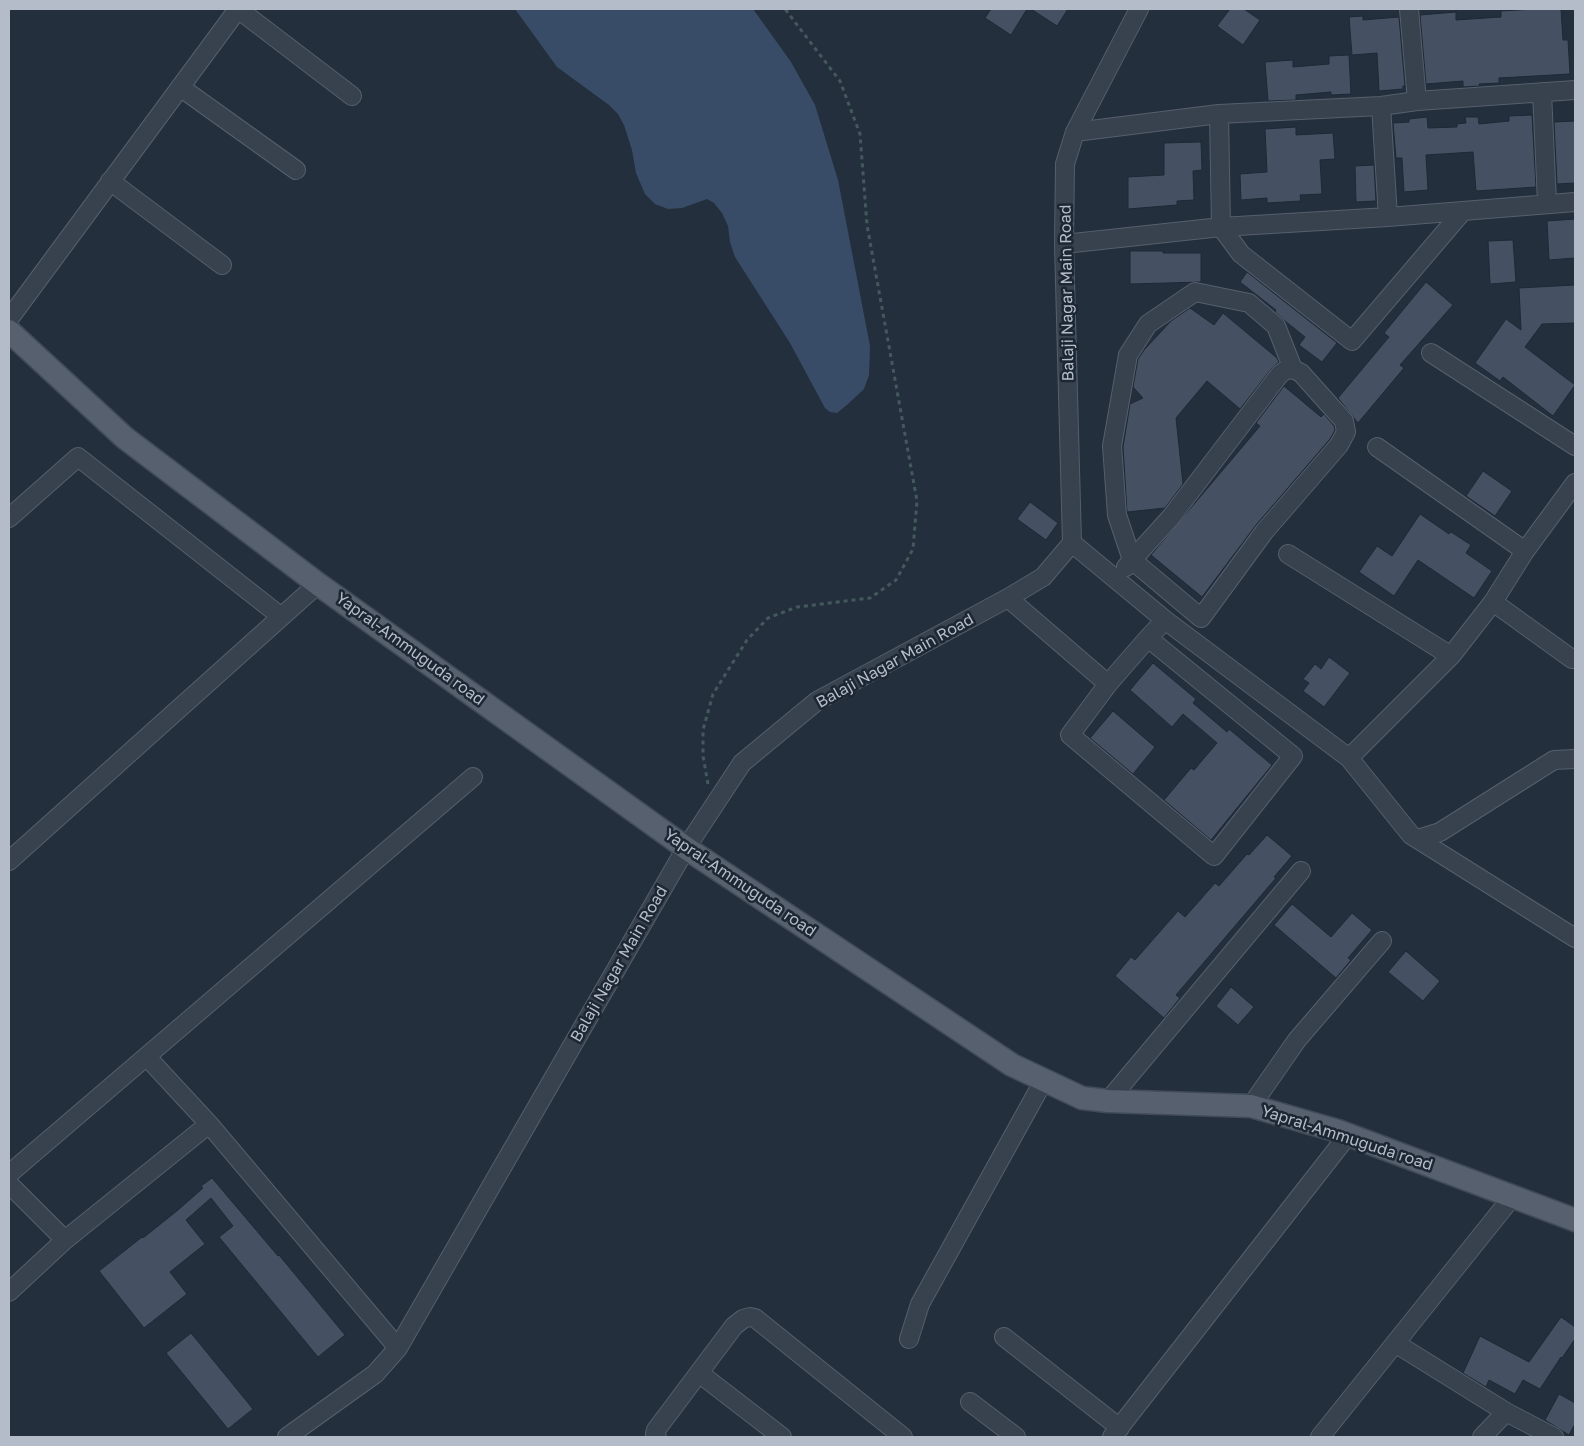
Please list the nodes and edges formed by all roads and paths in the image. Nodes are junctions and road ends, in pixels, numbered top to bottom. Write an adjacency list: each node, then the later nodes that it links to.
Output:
1 (238, 9): 5 (street); 8 (street)
2 (785, 9): 47 (path)
3 (1410, 9): 9 (street)
4 (1134, 10): 12 (street, Balaji Nagar Main Road)
5 (180, 87): 13 (street); 14 (street)
6 (1575, 90): 7 (street)
7 (1542, 92): 9 (street); 16 (street)
8 (352, 96)
9 (1417, 102): 10 (street)
10 (1381, 106): 11 (street); 18 (street)
11 (1219, 114): 12 (street); 19 (street)
12 (1075, 132): 20 (street, Balaji Nagar Main Road)
13 (296, 170)
14 (110, 181): 21 (street); 22 (street)
15 (1575, 202): 16 (street)
16 (1547, 204): 17 (street)
17 (1463, 211): 18 (street); 19 (street)
18 (1388, 217): 19 (street)
19 (1221, 227): 20 (street)
20 (1064, 244): 30 (street, Balaji Nagar Main Road)
21 (222, 265)
22 (9, 319)
23 (9, 331): 35 (main road, Yapral-Ammuguda road)
24 (1431, 352): 26 (street)
25 (1293, 370): 33 (street); 33 (street); 33 (street)
26 (1575, 446)
27 (1377, 447): 31 (street)
28 (1575, 483): 31 (street)
29 (9, 518): 38 (street)
30 (1072, 542): 34 (street); 36 (street, Balaji Nagar Main Road)
31 (1525, 551): 37 (street)
32 (1288, 554): 41 (street)
33 (1132, 560): 34 (street)
34 (1116, 579): 39 (street)
35 (318, 584): 49 (main road, Yapral-Ammuguda road); 50 (street)
36 (1008, 598): 43 (street); 47 (street, Balaji Nagar Main Road)
37 (1493, 602): 41 (street); 42 (street)
38 (279, 615)
39 (1164, 620): 40 (street); 44 (street)
40 (1148, 638): 43 (street); 43 (street)
41 (1450, 656): 44 (street)
42 (1575, 659)
43 (1108, 684)
44 (1349, 758): 48 (street)
45 (1575, 759): 48 (street)
46 (474, 777): 54 (street)
47 (713, 807): 49 (street, Balaji Nagar Main Road)
48 (1418, 839): 52 (street)
49 (686, 848): 55 (main road, Yapral-Ammuguda road); 69 (street, Balaji Nagar Main Road)
50 (9, 862)
51 (1301, 871): 56 (street)
52 (1575, 938)
53 (1382, 941): 57 (street)
54 (147, 1057): 58 (street); 60 (street)
55 (1044, 1080): 56 (main road, Yapral-Ammuguda road); 67 (street)
56 (1108, 1101): 57 (main road, Yapral-Ammuguda road)
57 (1251, 1106): 59 (main road, Yapral-Ammuguda road)
58 (208, 1124): 64 (street); 69 (street)
59 (1348, 1135): 62 (main road, Yapral-Ammuguda road); 73 (street)
60 (9, 1174)
61 (9, 1184): 64 (street)
62 (1513, 1196): 63 (main road, Yapral-Ammuguda road); 68 (street)
63 (1575, 1220)
64 (65, 1240): 65 (street)
65 (9, 1292)
66 (1004, 1337): 73 (street)
67 (909, 1339)
68 (1395, 1343): 72 (street); 79 (street)
69 (398, 1348): 74 (street, Balaji Nagar Main Road)
70 (698, 1373): 75 (street); 76 (street); 77 (street)
71 (970, 1402): 78 (street)
72 (1506, 1412): 80 (street); 81 (street)
73 (1116, 1432)
74 (287, 1437)
75 (657, 1437)
76 (782, 1437)
77 (903, 1437)
78 (1016, 1437)
79 (1320, 1437)
80 (1482, 1437)
81 (1554, 1437)

